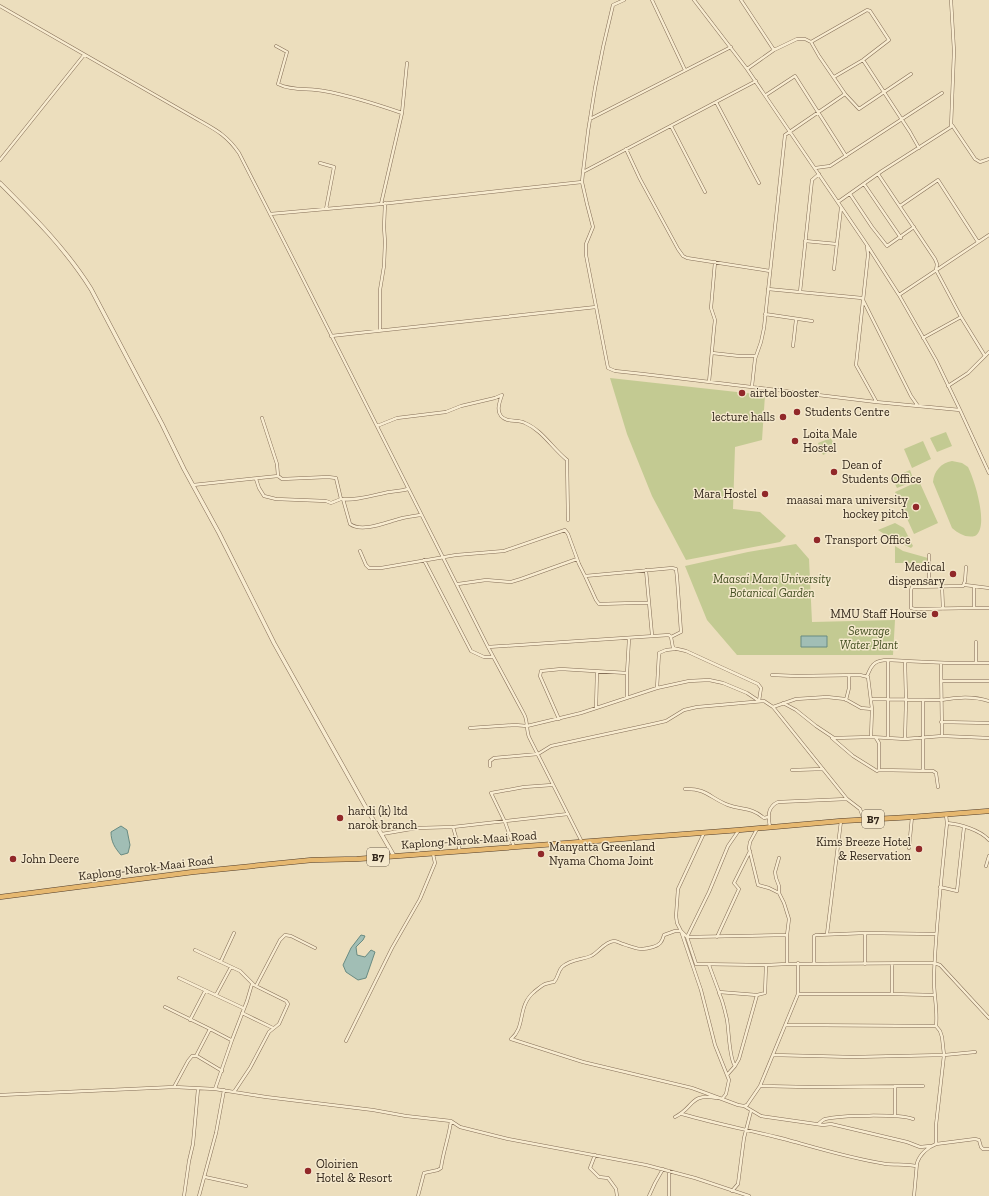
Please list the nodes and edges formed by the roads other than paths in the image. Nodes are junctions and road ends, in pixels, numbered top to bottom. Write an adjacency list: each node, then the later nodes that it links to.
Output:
1 (624, 0): 27 (street)
2 (652, 0): 16 (street)
3 (701, 0): 6 (street)
4 (741, 0): 11 (street)
5 (951, 0): 29 (street)
6 (695, 1): 10 (street)
7 (0, 6): 12 (street)
8 (811, 42): 11 (street); 13 (street); 18 (street)
9 (276, 46): 26 (street)
10 (731, 47): 15 (street); 16 (street)
11 (774, 50): 15 (street)
12 (84, 55): 36 (street); 54 (street)
13 (863, 60): 18 (street); 20 (street)
14 (407, 63): 26 (street)
15 (747, 69): 19 (street)
16 (685, 70): 27 (street)
17 (911, 74): 20 (street)
18 (834, 77): 22 (street)
19 (756, 81): 23 (street); 24 (street)
20 (884, 93): 22 (street); 28 (street)
21 (942, 93): 28 (street)
22 (845, 94): 25 (street)
23 (766, 95): 25 (street); 31 (street)
24 (716, 102): 30 (street); 44 (street)
25 (818, 112): 31 (street); 34 (street)
26 (402, 113): 49 (street)
27 (589, 120): 39 (street)
28 (901, 120): 32 (street); 34 (street)
29 (952, 125): 32 (street); 35 (street)
30 (671, 126): 33 (street); 46 (street)
31 (790, 131): 38 (street); 65 (street)
32 (919, 148): 41 (street)
33 (626, 149): 39 (street); 62 (street)
34 (846, 156): 38 (street)
35 (989, 159)
36 (0, 160)
37 (320, 162): 53 (street)
38 (815, 168): 40 (street)
39 (583, 172): 42 (street)
40 (819, 174): 48 (street); 58 (street)
41 (878, 174): 45 (street); 51 (street)
42 (582, 182): 50 (street); 70 (street)
43 (0, 183): 94 (street)
44 (759, 183)
45 (864, 184): 47 (street); 57 (street)
46 (705, 192)
47 (850, 194): 48 (street); 57 (street)
48 (838, 202): 52 (street)
49 (381, 204): 50 (street); 53 (street)
50 (385, 204): 75 (street)
51 (900, 206): 55 (street); 59 (street)
52 (841, 207): 60 (street); 61 (street)
53 (326, 209): 54 (street)
54 (270, 214): 76 (street)
55 (914, 227): 57 (street); 64 (street)
56 (989, 235): 59 (street)
57 (900, 238)
58 (805, 241): 60 (street); 67 (street)
59 (978, 242): 64 (street)
60 (837, 244): 63 (street)
61 (867, 246): 68 (street); 69 (street)
62 (714, 262): 65 (street); 80 (street)
63 (834, 270)
64 (936, 270): 68 (street); 72 (street)
65 (770, 271): 66 (street)
66 (768, 289): 67 (street); 71 (street)
67 (800, 292): 69 (street)
68 (899, 295): 77 (street)
69 (862, 298): 86 (street); 87 (street)
70 (596, 307): 75 (street); 83 (street)
71 (765, 314): 73 (street); 81 (street)
72 (961, 317): 77 (street); 82 (street)
73 (796, 320): 74 (street); 78 (street)
74 (812, 321)
75 (380, 330): 76 (street)
76 (331, 336): 90 (street)
77 (923, 338): 85 (street)
78 (792, 346)
79 (989, 352): 82 (street)
80 (712, 353): 81 (street); 83 (street)
81 (756, 356): 84 (street)
82 (985, 356): 85 (street)
83 (710, 382): 84 (street)
84 (752, 386): 86 (street)
85 (948, 386): 88 (street)
86 (876, 402): 87 (street)
87 (918, 406): 88 (street)
88 (960, 410): 91 (street)
89 (262, 418): 92 (street)
90 (376, 426): 95 (street); 98 (street)
91 (989, 473)
92 (278, 476): 93 (street); 96 (street)
93 (256, 478): 94 (street); 96 (street)
94 (192, 485): 188 (street)
95 (408, 489): 96 (street); 97 (street)
96 (342, 499): 97 (street)
97 (421, 515): 101 (street)
98 (568, 520)
99 (360, 551): 103 (street)
100 (929, 556): 109 (street)
101 (442, 557): 102 (street); 103 (street); 107 (street)
102 (577, 559): 106 (street); 107 (street)
103 (424, 560): 123 (street)
104 (966, 567): 108 (street)
105 (646, 570): 106 (street); 113 (street); 118 (street)
106 (585, 576): 113 (street)
107 (457, 584): 121 (street)
108 (965, 585): 110 (street); 111 (street)
109 (929, 586): 110 (street); 116 (street)
110 (942, 586): 116 (street)
111 (974, 587): 112 (street); 114 (street)
112 (989, 588)
113 (649, 603): 117 (street)
114 (974, 608): 115 (street); 116 (street)
115 (989, 608)
116 (943, 609)
117 (652, 635): 118 (street); 119 (street)
118 (671, 637): 122 (street)
119 (629, 638): 121 (street); 130 (street)
120 (976, 642): 127 (street)
121 (488, 647): 123 (street)
122 (676, 649): 136 (street); 144 (street)
123 (494, 657): 153 (street)
124 (888, 660): 125 (street); 133 (street); 140 (street)
125 (905, 661): 126 (street); 141 (street)
126 (941, 663): 127 (street); 134 (street)
127 (976, 663): 128 (street)
128 (989, 663)
129 (597, 672): 130 (street); 148 (street); 150 (street)
130 (627, 673): 137 (street)
131 (772, 675): 132 (street)
132 (849, 675): 133 (street); 139 (street)
133 (867, 676): 138 (street)
134 (941, 681): 135 (street); 143 (street)
135 (989, 681)
136 (657, 688): 137 (street); 144 (street)
137 (627, 697): 148 (street)
138 (871, 699): 140 (street); 149 (street)
139 (846, 700): 146 (street); 149 (street)
140 (889, 700): 141 (street); 159 (street)
141 (906, 700): 142 (street); 162 (street)
142 (923, 700): 143 (street); 160 (street)
143 (941, 700): 145 (street); 151 (street)
144 (758, 701): 147 (street); 163 (street)
145 (989, 701)
146 (783, 703): 147 (street); 155 (street)
147 (773, 707): 165 (street)
148 (596, 708): 150 (street)
149 (872, 709): 157 (street)
150 (559, 718): 153 (street)
151 (941, 722): 152 (street); 156 (street)
152 (989, 723)
153 (527, 726): 154 (street); 163 (street)
154 (470, 728)
155 (830, 736): 157 (street); 167 (street)
156 (942, 736): 160 (street); 161 (street)
157 (870, 737): 158 (street)
158 (876, 737): 159 (street); 167 (street)
159 (888, 738): 162 (street)
160 (924, 738): 162 (street); 168 (street)
161 (989, 738)
162 (905, 739)
163 (538, 754): 164 (street); 169 (street)
164 (490, 766)
165 (823, 769): 166 (street); 172 (street)
166 (792, 770)
167 (879, 770): 168 (street)
168 (923, 771): 170 (street)
169 (552, 785): 174 (street); 180 (street)
170 (938, 787)
171 (685, 789): 176 (street)
172 (847, 799): 176 (street); 178 (street)
173 (989, 811): 175 (highway, Kaplong-Narok-Maai Road / B7)
174 (568, 814): 180 (street); 190 (street)
175 (946, 815): 177 (highway, Kaplong-Narok-Maai Road / B7); 181 (street)
176 (768, 817): 183 (street)
177 (912, 817): 178 (highway, Kaplong-Narok-Maai Road / B7); 192 (street)
178 (864, 820): 179 (highway, Kaplong-Narok-Maai Road / B7)
179 (841, 821): 183 (highway, Kaplong-Narok-Maai Road / B7); 206 (street)
180 (505, 822): 182 (street); 191 (street)
181 (947, 823): 184 (street); 200 (street)
182 (453, 827): 188 (street); 193 (street)
183 (770, 827): 185 (highway, Kaplong-Narok-Maai Road / B7)
184 (964, 827): 189 (street); 200 (street)
185 (757, 828): 186 (highway, Kaplong-Narok-Maai Road / B7); 194 (street)
186 (739, 830): 187 (highway, Kaplong-Narok-Maai Road / B7); 209 (street)
187 (704, 833): 190 (highway, Kaplong-Narok-Maai Road / B7); 203 (street)
188 (382, 834): 196 (street)
189 (989, 840)
190 (582, 842): 191 (highway, Kaplong-Narok-Maai Road / B7)
191 (514, 847): 193 (highway, Kaplong-Narok-Maai Road / B7)
192 (909, 848)
193 (460, 851): 195 (highway, Kaplong-Narok-Maai Road / B7)
194 (750, 851): 201 (street); 210 (street)
195 (433, 853): 196 (highway, Kaplong-Narok-Maai Road / B7); 243 (street)
196 (394, 856): 202 (highway, Kaplong-Narok-Maai Road / B7)
197 (989, 856): 199 (street)
198 (779, 858): 201 (street)
199 (986, 866)
200 (940, 887): 207 (street)
201 (780, 894): 208 (street)
202 (0, 897)
203 (681, 931): 209 (street); 250 (street); 260 (street)
204 (234, 933): 213 (street)
205 (865, 933): 206 (street); 207 (street); 218 (street)
206 (827, 934): 215 (street)
207 (936, 934): 216 (street)
208 (787, 935): 210 (street); 217 (street)
209 (687, 937): 210 (street); 220 (street)
210 (717, 937)
211 (315, 948): 225 (street)
212 (195, 950): 213 (street)
213 (221, 961): 222 (street)
214 (798, 963): 215 (street); 217 (street); 228 (street)
215 (814, 963): 218 (street)
216 (934, 963): 219 (street); 231 (street); 236 (street)
217 (787, 964): 221 (street)
218 (865, 964): 219 (street)
219 (892, 964): 229 (street)
220 (709, 965): 221 (street); 227 (street)
221 (766, 965): 230 (street)
222 (231, 967): 224 (street); 232 (street)
223 (179, 978): 226 (street)
224 (252, 984): 225 (street); 234 (street)
225 (256, 986): 240 (street)
226 (205, 991): 232 (street); 237 (street)
227 (719, 992): 230 (street); 248 (street)
228 (798, 994): 229 (street); 238 (street)
229 (892, 994): 231 (street)
230 (757, 995): 248 (street)
231 (934, 995): 239 (street)
232 (216, 996): 234 (street)
233 (165, 1007): 237 (street)
234 (243, 1008): 235 (street)
235 (242, 1012): 240 (street); 242 (street)
236 (989, 1018)
237 (190, 1020): 241 (street)
238 (786, 1025): 239 (street); 247 (street)
239 (936, 1026): 245 (street)
240 (273, 1028): 258 (street)
241 (210, 1029): 242 (street); 246 (street)
242 (232, 1040): 249 (street)
243 (346, 1041)
244 (975, 1052): 245 (street)
245 (944, 1055): 247 (street); 270 (street)
246 (196, 1056): 249 (street); 254 (street)
247 (773, 1056): 251 (street)
248 (735, 1066): 250 (street)
249 (222, 1071): 256 (street)
250 (727, 1075): 260 (street)
251 (760, 1086): 252 (street); 261 (street)
252 (895, 1086): 253 (street); 264 (street)
253 (923, 1086)
254 (174, 1087): 255 (street); 259 (street)
255 (198, 1089): 256 (street); 280 (street)
256 (215, 1089): 257 (street)
257 (224, 1090): 258 (street); 277 (street)
258 (234, 1092): 267 (street)
259 (0, 1095)
260 (722, 1099): 261 (street); 263 (street)
261 (744, 1106): 262 (street)
262 (751, 1111): 268 (street); 269 (street)
263 (682, 1114): 265 (street); 269 (street)
264 (895, 1116): 266 (street); 268 (street)
265 (676, 1117)
266 (913, 1119)
267 (451, 1121): 273 (street); 282 (street)
268 (818, 1124): 271 (street)
269 (746, 1130): 274 (street); 279 (street)
270 (936, 1144): 271 (street); 272 (street)
271 (930, 1146): 274 (street)
272 (989, 1149)
273 (595, 1155): 275 (street); 283 (street)
274 (916, 1166): 287 (street)
275 (663, 1170): 276 (street); 284 (street)
276 (669, 1171): 279 (street); 285 (street)
277 (205, 1177): 278 (street); 281 (street)
278 (246, 1186)
279 (732, 1191): 286 (street)
280 (184, 1196)
281 (199, 1196)
282 (418, 1196)
283 (617, 1196)
284 (649, 1196)
285 (669, 1196)
286 (749, 1196)
287 (914, 1196)

